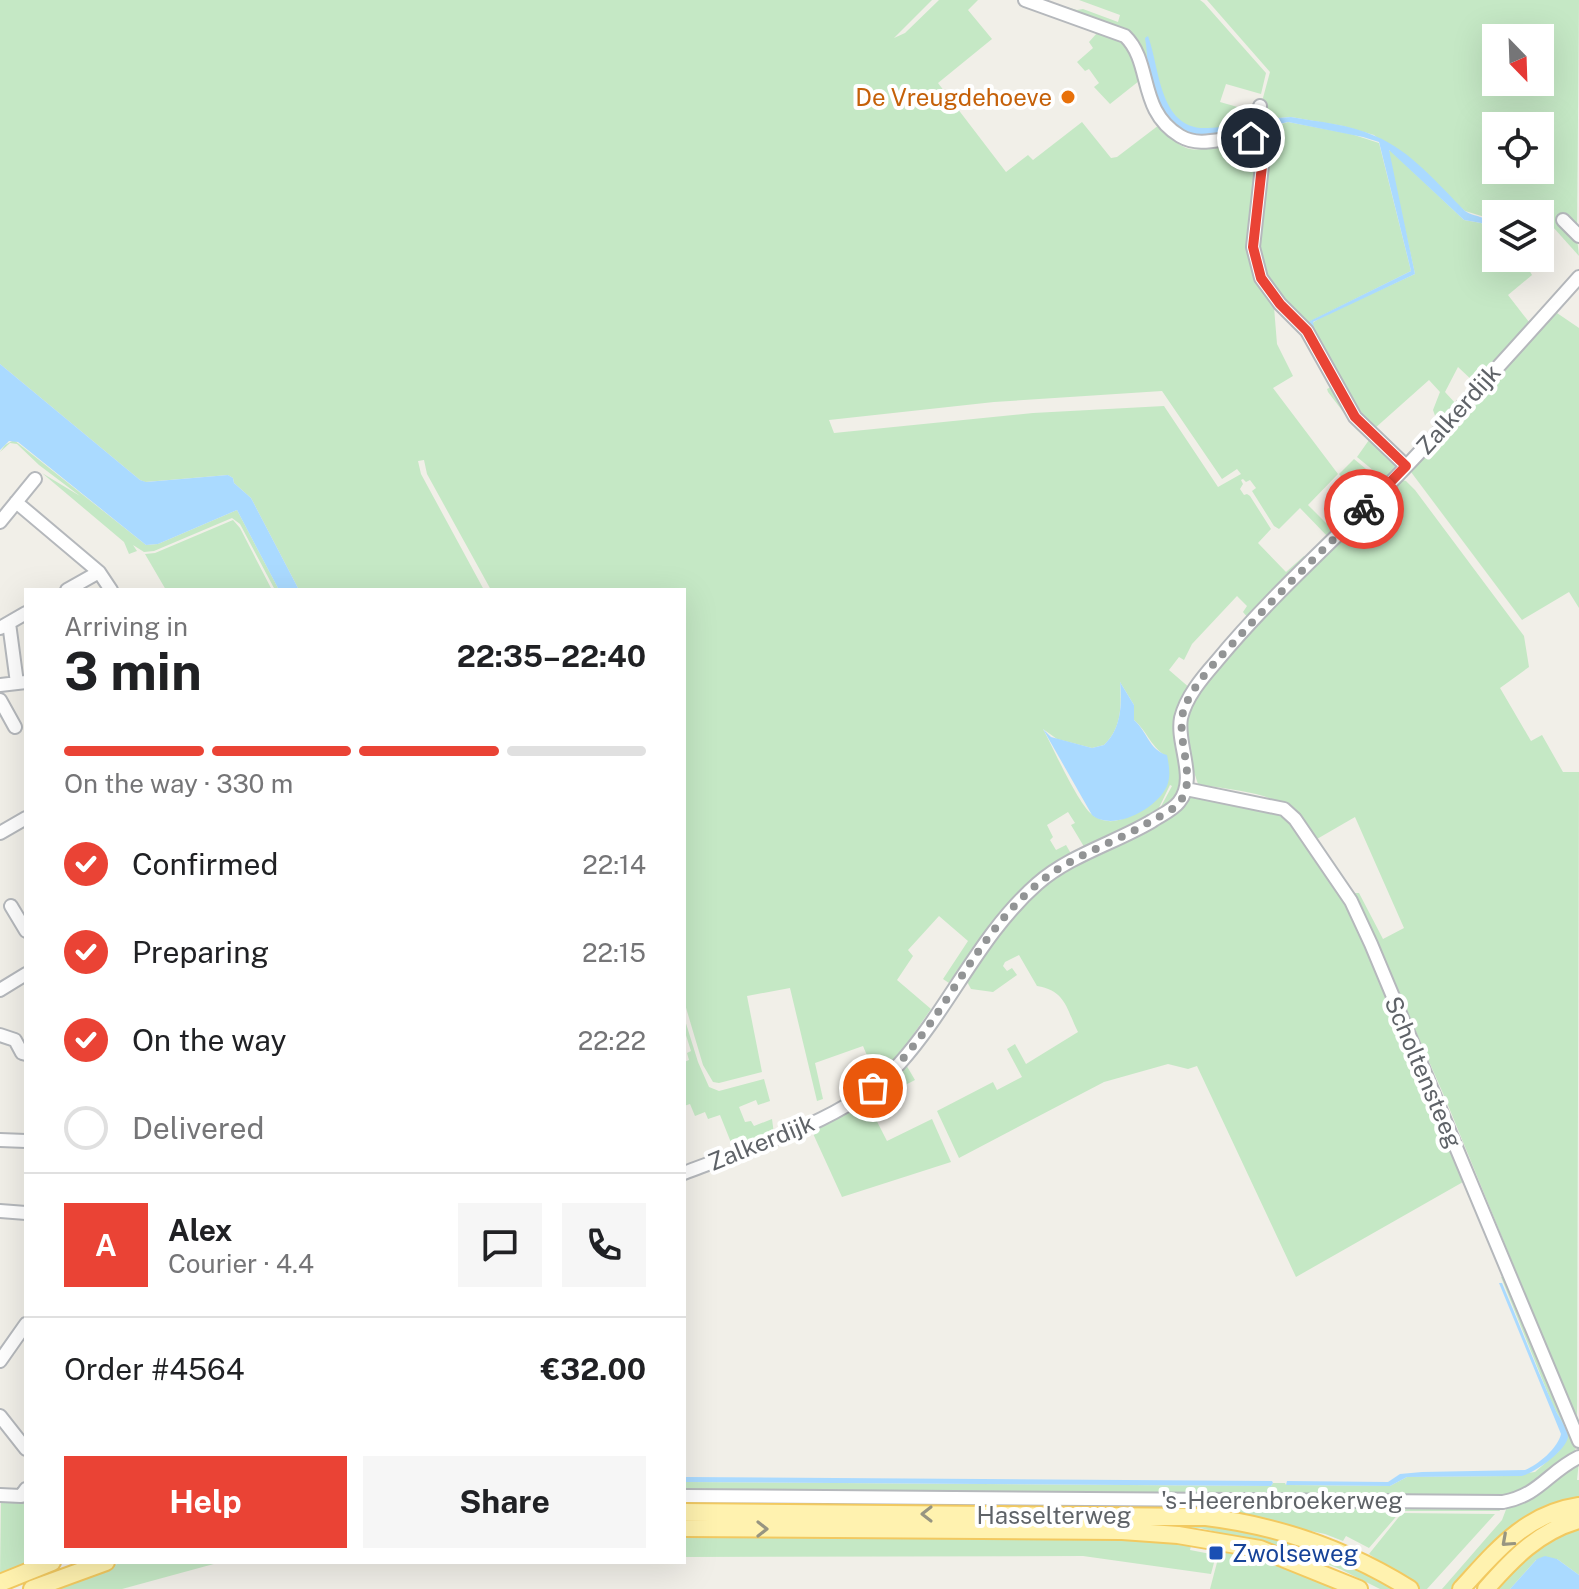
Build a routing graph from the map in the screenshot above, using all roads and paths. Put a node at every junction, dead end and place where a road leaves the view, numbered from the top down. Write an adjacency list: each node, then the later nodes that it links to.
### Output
1 (1025, 0): 3 (street)
2 (1260, 106): 3 (street)
3 (1251, 138): 7 (street)
4 (1563, 220): 5 (street)
5 (1579, 236)
6 (1579, 277): 7 (street, Zalkerdijk)
7 (1406, 466): 20 (street, Zalkerdijk)
8 (35, 479): 9 (street)
9 (16, 502): 10 (street); 11 (street)
10 (0, 522)
11 (99, 572): 12 (street); 13 (street)
12 (71, 588)
13 (110, 588)
14 (24, 614): 15 (street)
15 (5, 626): 16 (street)
16 (22, 682): 17 (street)
17 (0, 685)
18 (0, 700): 19 (street)
19 (15, 727)
20 (1186, 789): 31 (street, Zalkerdijk); 37 (street, Scholtensteeg)
21 (24, 819): 22 (street)
22 (0, 833)
23 (11, 906): 24 (street)
24 (24, 928)
25 (24, 975): 26 (street)
26 (0, 990)
27 (0, 1035): 28 (street)
28 (24, 1054)
29 (0, 1140): 30 (street)
30 (24, 1141)
31 (686, 1172)
32 (0, 1211): 33 (street)
33 (24, 1213)
34 (24, 1327): 35 (street)
35 (0, 1361)
36 (0, 1416): 38 (street)
37 (1579, 1441)
38 (24, 1446)
39 (1579, 1457): 42 (street, 's-Heerenbroekerweg)
40 (24, 1492): 41 (street)
41 (0, 1495)
42 (686, 1496)
43 (1579, 1506): 53 (main road, one-way to 53)
44 (686, 1512): 52 (main road, Hasselterweg, one-way to 44)
45 (1579, 1520): 54 (main road)
46 (686, 1528): 51 (main road, Hasselterweg, one-way to 51)
47 (47, 1564): 49 (main road)
48 (101, 1564): 50 (main road)
49 (0, 1583)
50 (32, 1589)
51 (1359, 1589)
52 (1410, 1589)
53 (1461, 1589)
54 (1486, 1589)

